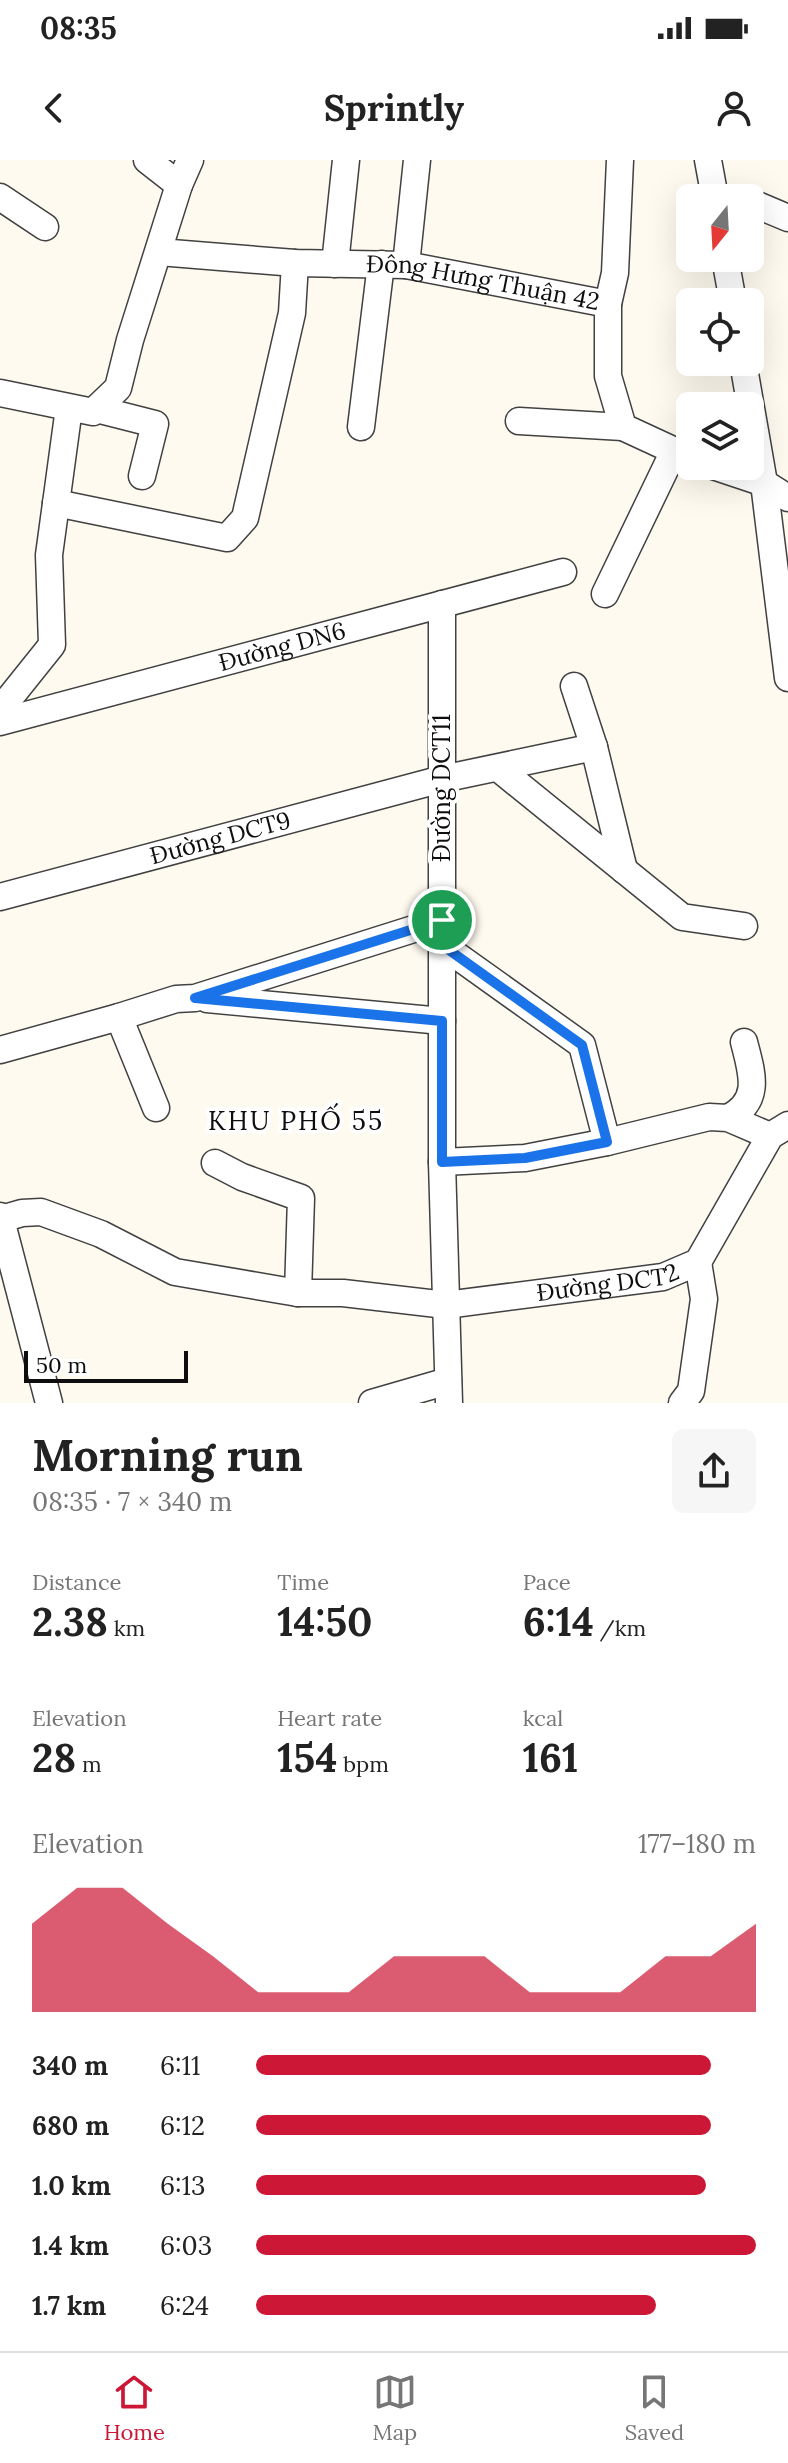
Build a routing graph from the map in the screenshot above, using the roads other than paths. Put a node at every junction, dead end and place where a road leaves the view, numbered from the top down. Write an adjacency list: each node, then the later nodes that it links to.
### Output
1 (147, 160): 8 (street)
2 (190, 160): 8 (street)
3 (346, 160): 15 (street)
4 (417, 160): 16 (street)
5 (620, 160): 17 (street)
6 (708, 160): 7 (street)
7 (712, 184)
8 (179, 185): 13 (street)
9 (0, 197): 12 (street)
10 (764, 208): 11 (street)
11 (788, 218)
12 (45, 227)
13 (159, 252): 14 (street, Đông Hưng Thuận 42); 21 (street)
14 (295, 263): 15 (street, Đông Hưng Thuận 42); 31 (street)
15 (335, 264): 16 (street, Đông Hưng Thuận 42)
16 (394, 265): 17 (street, Đông Hưng Thuận 42); 23 (street)
17 (608, 304): 24 (street, Đông Hưng Thuận 42)
18 (745, 376): 29 (street)
19 (0, 393): 20 (street)
20 (69, 408): 21 (street); 31 (street)
21 (96, 409): 27 (street)
22 (519, 421): 24 (street)
23 (361, 427)
24 (623, 427): 25 (street)
25 (676, 453)
26 (676, 467): 33 (street)
27 (142, 476)
28 (755, 480): 29 (street)
29 (764, 483): 30 (street); 35 (street)
30 (788, 498)
31 (56, 503): 37 (street)
32 (563, 572): 34 (street, Đường DN6)
33 (605, 594)
34 (442, 604): 38 (street, Đường DN6); 41 (street, Đường DCT11)
35 (788, 678)
36 (574, 686): 39 (street)
37 (0, 710)
38 (0, 722)
39 (594, 747): 40 (street, Đường DCT9); 42 (street)
40 (498, 768): 41 (street, Đường DCT9); 42 (street)
41 (442, 779): 43 (street, Đường DCT9); 45 (street, Đường DCT11)
42 (624, 870): 44 (street)
43 (0, 897)
44 (744, 926)
45 (442, 933): 46 (street); 48 (street, Đường DCT11); 54 (street)
46 (195, 998): 47 (street); 48 (street)
47 (119, 1017): 50 (street); 51 (street)
48 (442, 1021): 55 (street, Đường DCT11)
49 (744, 1042): 52 (street)
50 (0, 1050)
51 (156, 1108)
52 (728, 1118): 53 (street); 54 (street)
53 (779, 1130): 58 (street, Đường DCT2)
54 (607, 1142): 55 (street)
55 (442, 1162): 60 (street, Đường DCT11)
56 (215, 1163): 59 (street)
57 (0, 1218): 59 (street, Đường DCT2); 62 (street)
58 (698, 1262): 60 (street, Đường DCT2); 64 (street)
59 (298, 1293): 60 (street, Đường DCT2)
60 (446, 1305): 61 (street, Đường DCT11)
61 (448, 1392): 63 (street)
62 (49, 1403)
63 (372, 1403)
64 (682, 1403)

